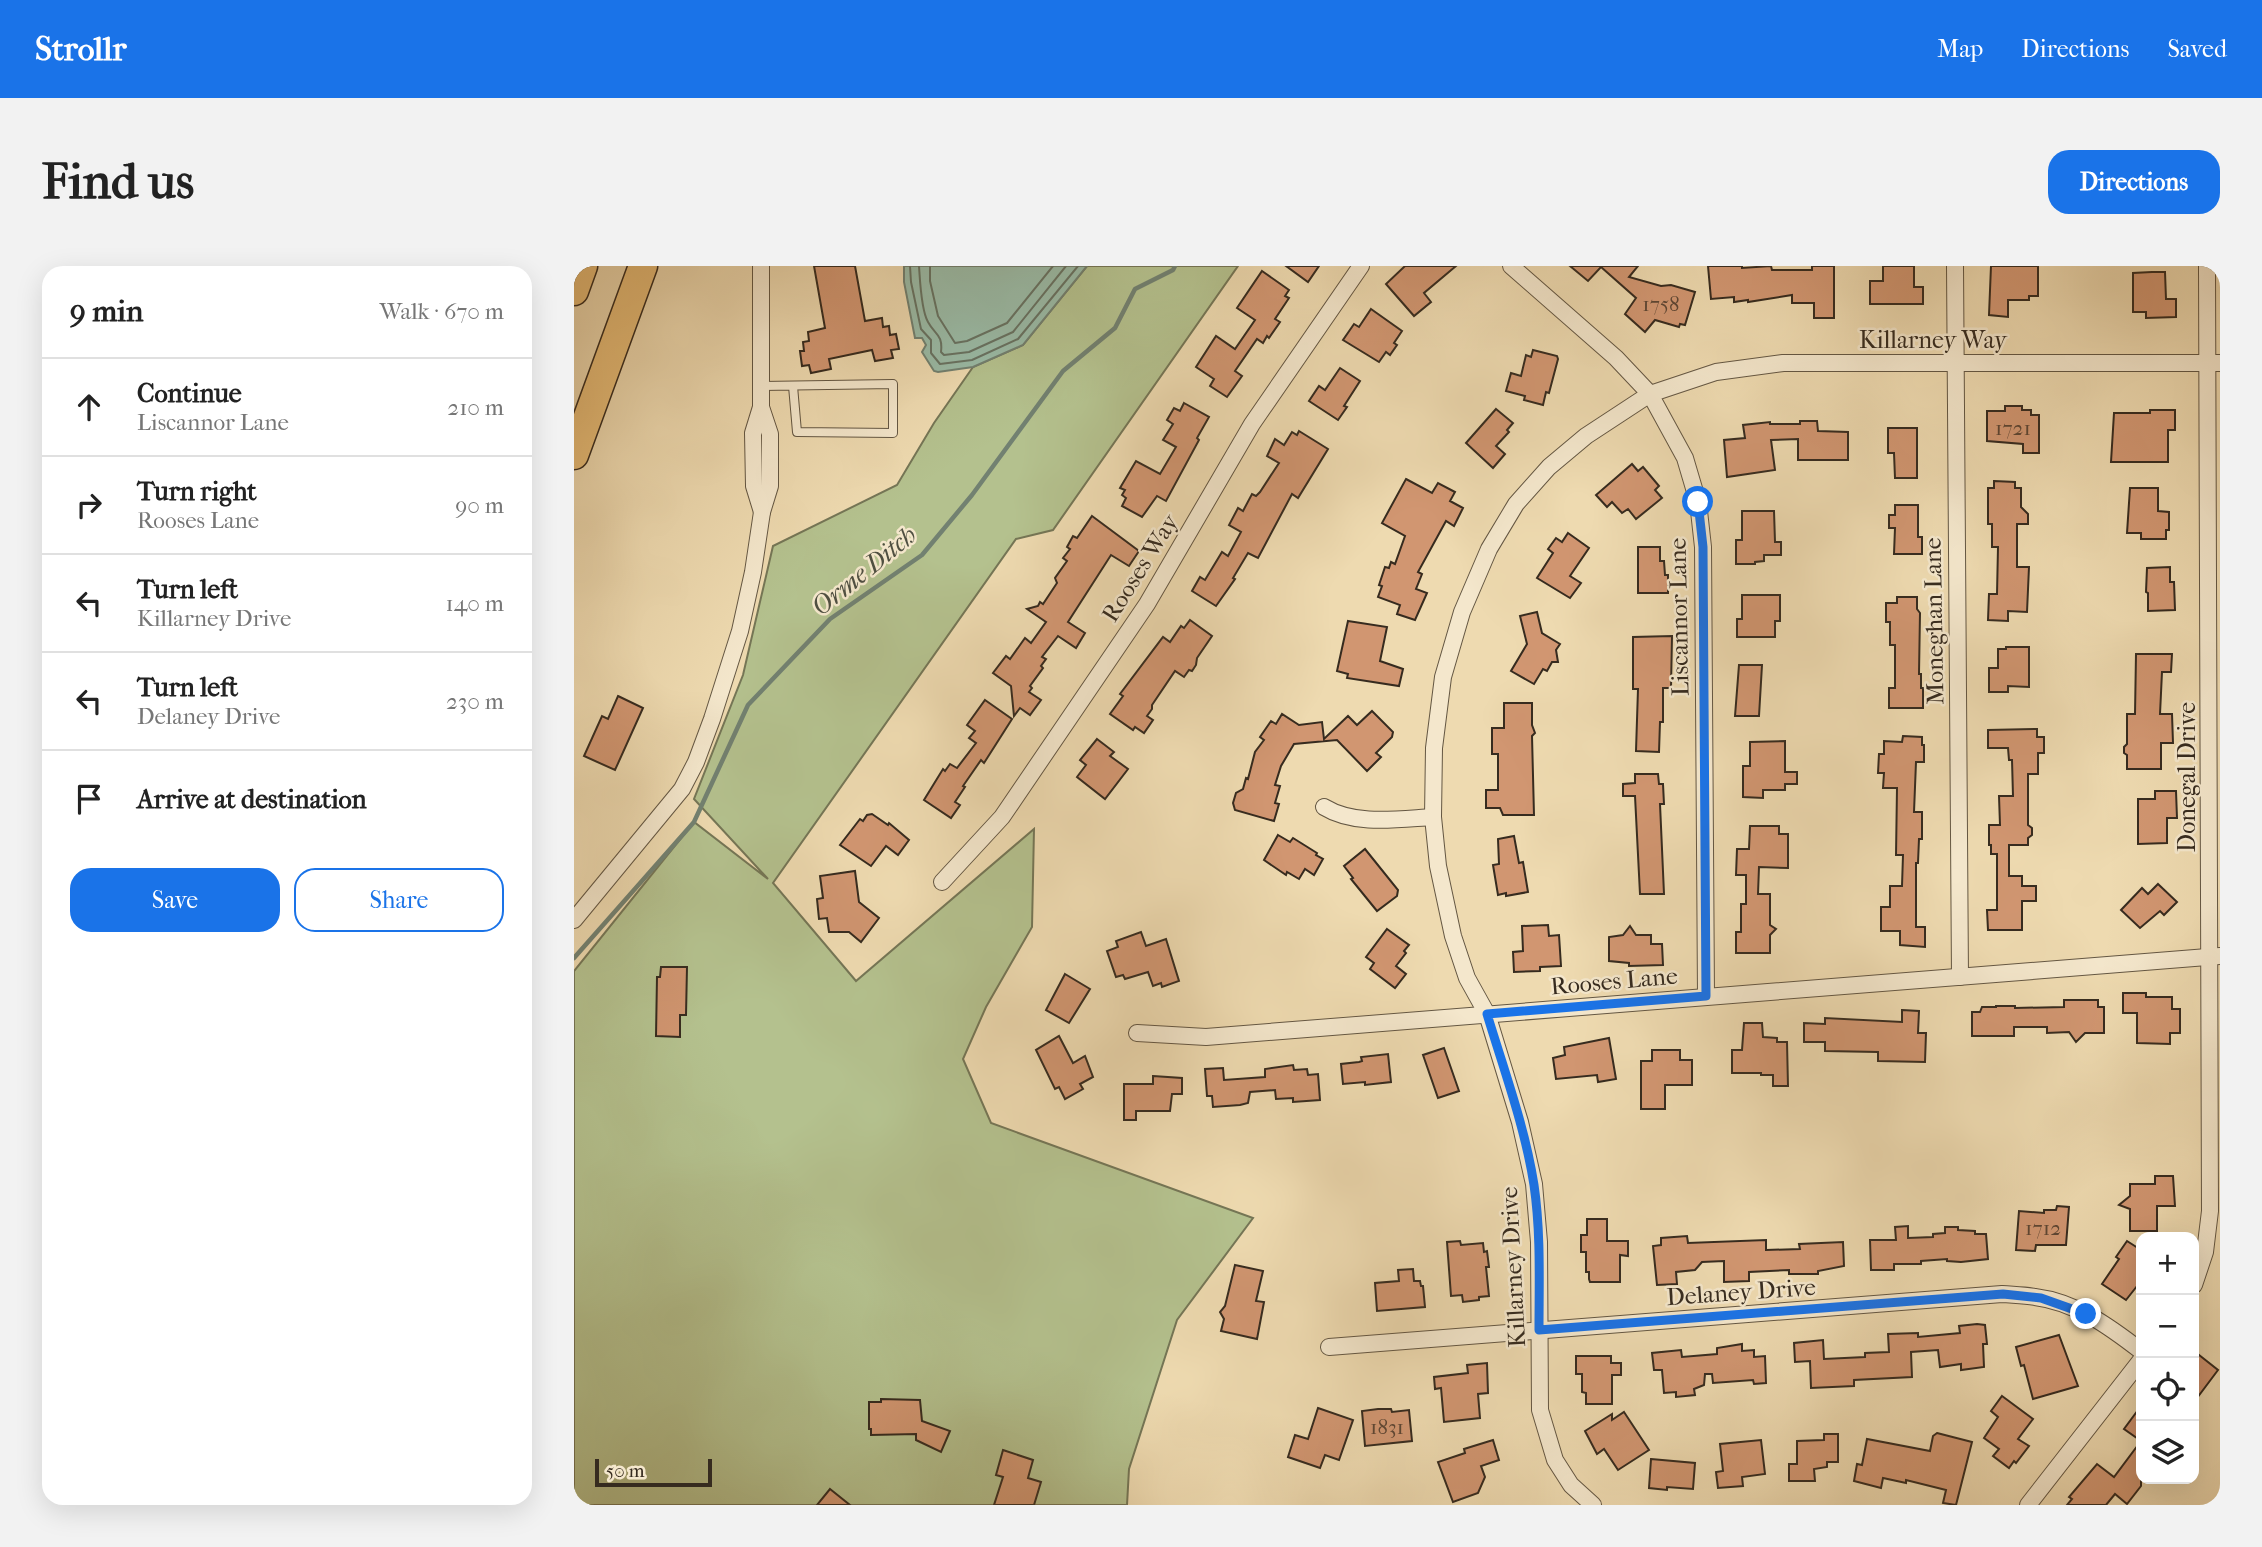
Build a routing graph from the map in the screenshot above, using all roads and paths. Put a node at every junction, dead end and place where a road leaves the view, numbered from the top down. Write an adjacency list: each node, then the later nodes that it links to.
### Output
1 (583, 266): 8 (highway)
2 (643, 266): 14 (highway)
3 (761, 266): 11 (street)
4 (1362, 266): 17 (street, Rooses Way)
5 (1511, 266): 13 (street, Liscannor Lane)
6 (1955, 266): 10 (street, Moneghan Lane)
7 (2207, 266): 9 (street, Donegal Drive)
8 (574, 292)
9 (2213, 362): 10 (street, Killarney Way); 19 (street, Donegal Drive)
10 (1954, 363): 13 (street, Killarney Way); 20 (street, Moneghan Lane)
11 (761, 386): 12 (lane); 18 (street)
12 (793, 386): 12 (lane)
13 (1650, 394): 16 (street, Killarney Drive); 21 (street, Liscannor Lane)
14 (574, 455)
15 (1324, 807): 16 (street)
16 (1433, 817): 22 (street, Killarney Drive)
17 (942, 882)
18 (574, 920)
19 (2215, 957): 20 (street, Rooses Lane); 24 (street, Donegal Drive)
20 (1960, 976): 21 (street, Rooses Lane)
21 (1706, 996): 22 (street, Rooses Lane)
22 (1487, 1014): 23 (street, Rooses Lane); 25 (street, Killarney Drive)
23 (1137, 1033)
24 (2199, 1270)
25 (1539, 1330): 26 (street, Delaney Drive); 27 (street, Delaney Drive); 29 (street, Killarney Drive)
26 (1329, 1347)
27 (2136, 1347)
28 (2136, 1366): 30 (street)
29 (1592, 1505)
30 (2028, 1505)

